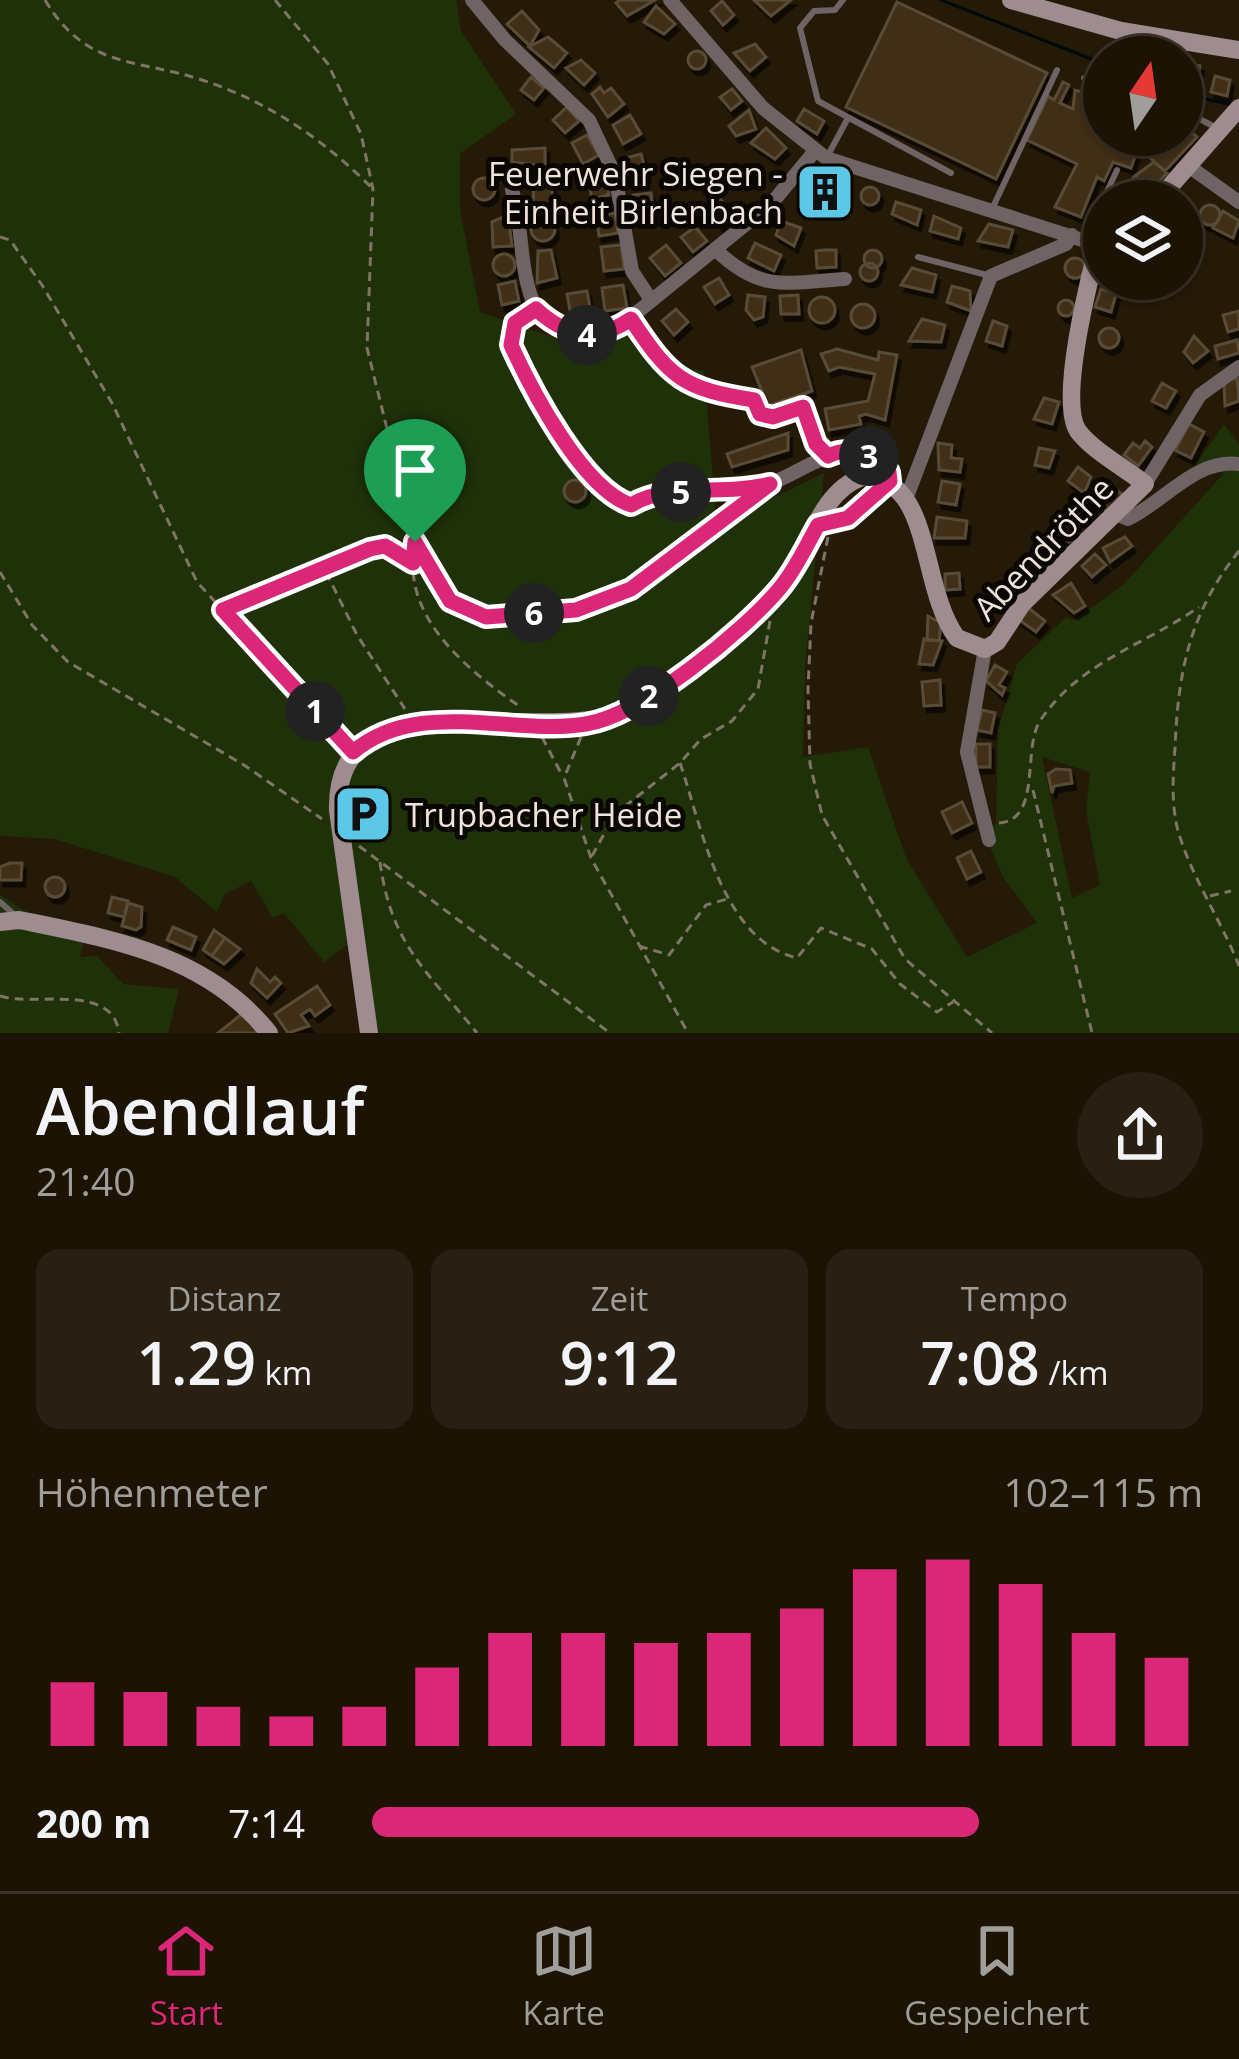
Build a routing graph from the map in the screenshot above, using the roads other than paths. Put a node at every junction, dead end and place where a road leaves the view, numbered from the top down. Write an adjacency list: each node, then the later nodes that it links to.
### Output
1 (472, 0): 25 (street)
2 (670, 0): 9 (street)
3 (843, 0): 7 (lane)
4 (1011, 0): 5 (street)
5 (1239, 50)
6 (1057, 70): 17 (lane)
7 (848, 118): 9 (lane); 12 (lane)
8 (1231, 118): 10 (street)
9 (820, 155): 17 (street); 20 (street)
10 (1190, 167): 14 (street); 16 (street)
11 (1117, 170): 13 (lane)
12 (951, 173)
13 (1113, 180)
14 (1177, 180)
15 (512, 190): 26 (street)
16 (1239, 202)
17 (993, 207): 18 (street)
18 (1083, 238)
19 (1083, 241): 22 (street)
20 (715, 249): 23 (street); 25 (street)
21 (918, 257): 22 (lane)
22 (991, 276): 31 (street)
23 (845, 278)
24 (1083, 295): 30 (street, Abendröthe)
25 (651, 300): 26 (street)
26 (536, 309): 29 (street)
27 (1239, 367): 30 (street)
28 (1239, 464): 32 (street)
29 (890, 481): 31 (street); 38 (street)
30 (1145, 484): 32 (street, Abendröthe)
31 (908, 494): 33 (street, Abendröthe)
32 (1119, 515): 33 (street, Abendröthe)
33 (986, 649): 34 (street)
34 (989, 840)
35 (0, 902): 36 (lane)
36 (10, 921): 37 (street)
37 (269, 1033)
38 (369, 1033)

